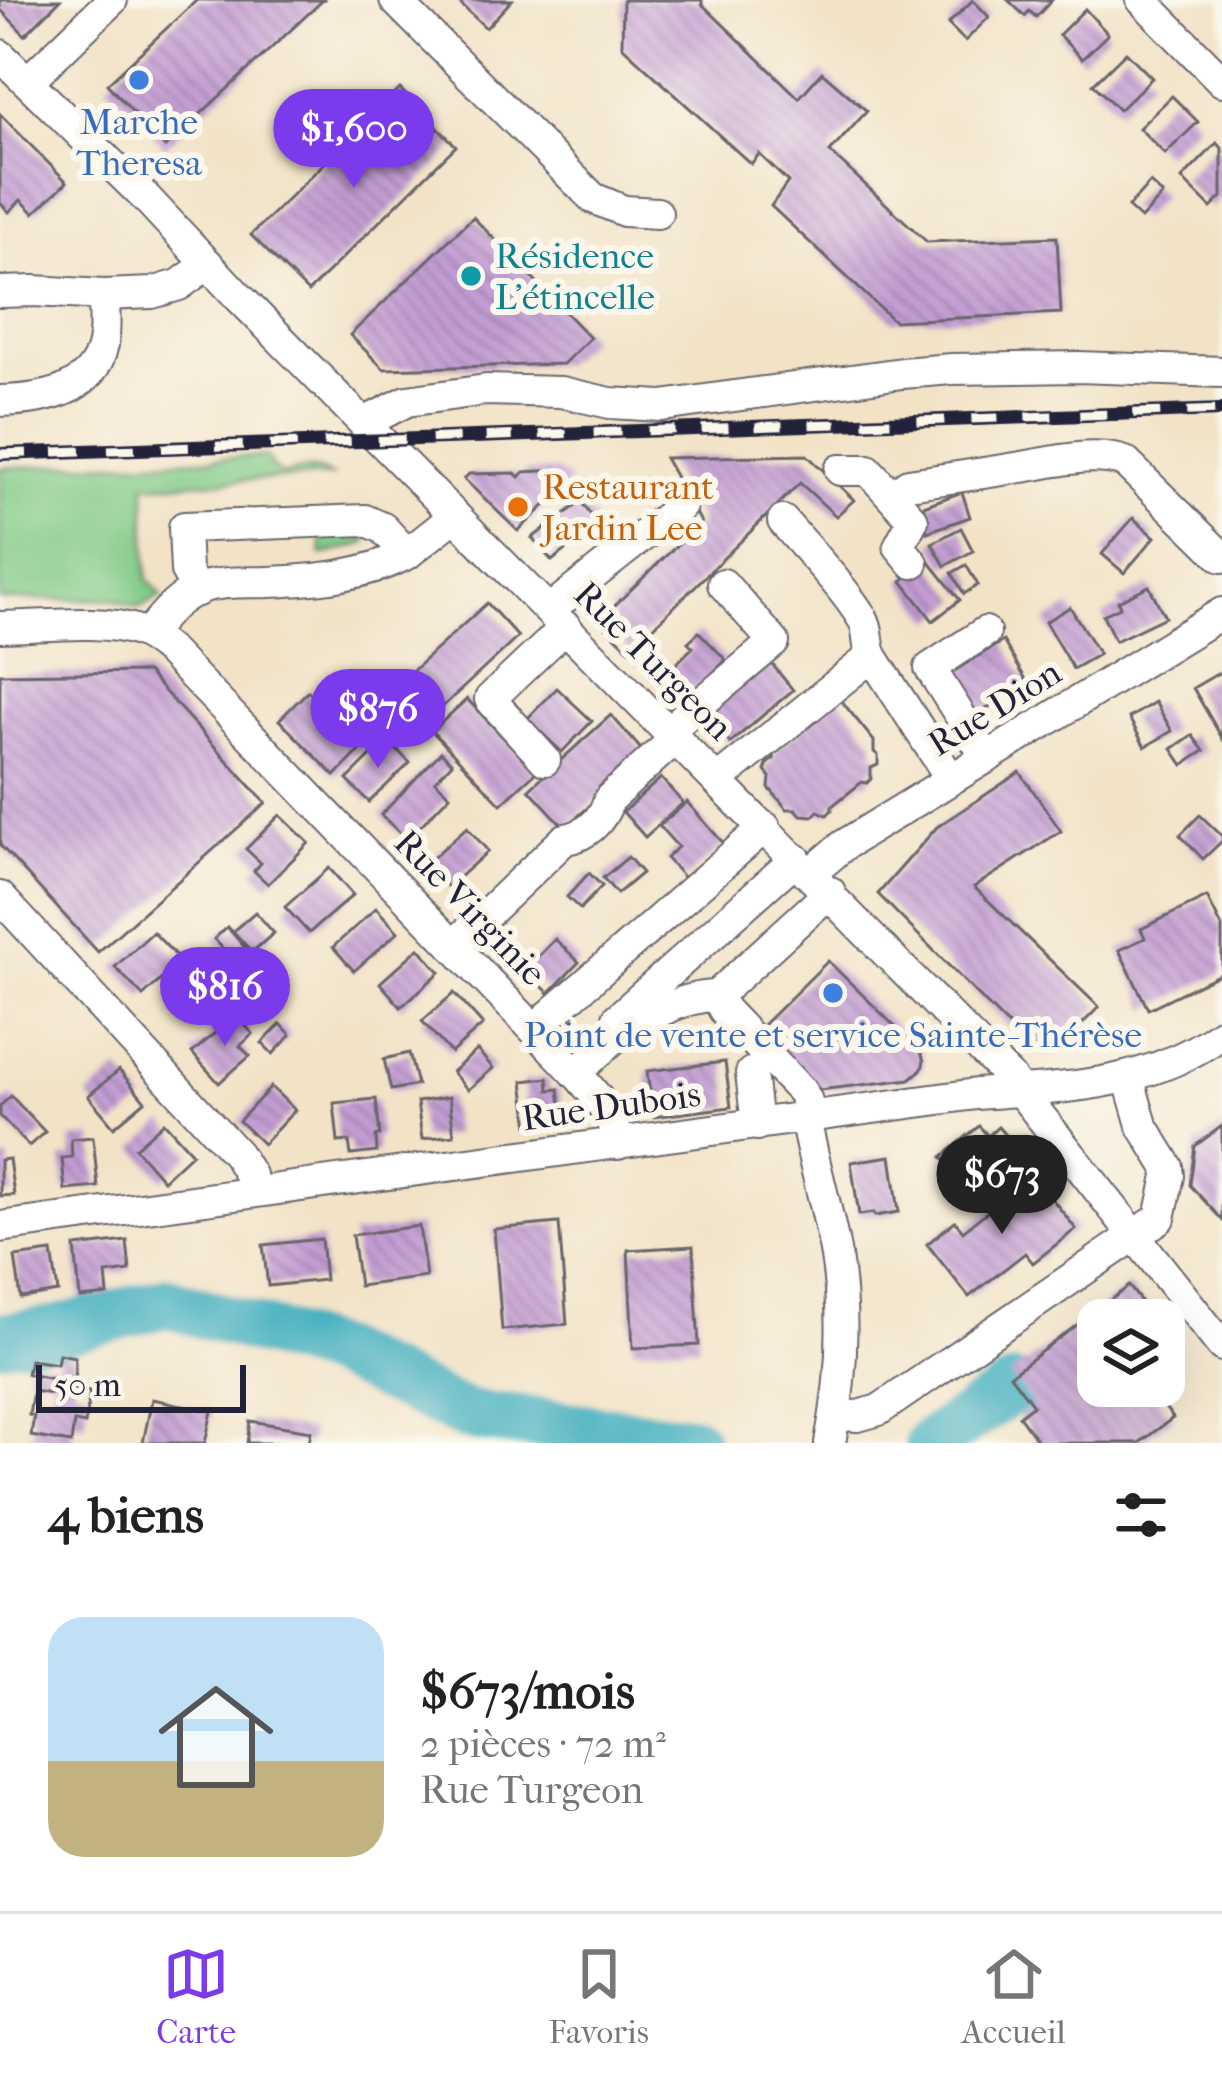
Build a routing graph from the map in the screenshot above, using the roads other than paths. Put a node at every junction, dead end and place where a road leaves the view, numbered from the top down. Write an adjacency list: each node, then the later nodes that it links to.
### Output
1 (112, 0): 5 (street)
2 (395, 0): 7 (street)
3 (1142, 0): 6 (street)
4 (0, 55): 5 (street, Rue Turgeon)
5 (28, 81): 8 (street, Rue Turgeon)
6 (1222, 81)
7 (657, 213)
8 (208, 264): 10 (street); 13 (street, Rue Turgeon)
9 (0, 292): 10 (street)
10 (104, 295): 12 (street)
11 (1222, 371): 13 (street)
12 (0, 401)
13 (364, 423): 17 (street, Rue Turgeon)
14 (840, 470): 15 (street)
15 (892, 496): 20 (street); 21 (street)
16 (681, 506): 25 (street)
17 (454, 515): 19 (street); 25 (street, Rue Turgeon)
18 (783, 521): 29 (street)
19 (406, 554): 23 (street); 23 (street)
20 (1222, 557)
21 (913, 563)
22 (723, 584): 30 (street)
23 (196, 591): 28 (street)
24 (1222, 613): 31 (street, Rue Dion)
25 (558, 618): 30 (street, Rue Turgeon); 32 (street)
26 (0, 627): 28 (street)
27 (985, 632): 31 (street)
28 (147, 635): 38 (street, Rue Virginie)
29 (872, 656): 33 (street); 34 (street)
30 (672, 734): 34 (street, Rue Turgeon); 38 (street)
31 (986, 758): 33 (street, Rue Dion)
32 (545, 760)
33 (951, 779): 36 (street, Rue Dion)
34 (718, 781): 35 (street, Rue Turgeon)
35 (765, 827): 36 (street, Rue Turgeon); 41 (street)
36 (812, 875): 39 (street); 40 (street); 47 (street, Rue Turgeon)
37 (0, 897): 51 (street)
38 (454, 945): 41 (street, Rue Virginie)
39 (670, 972): 40 (street); 43 (street)
40 (705, 998): 43 (street); 48 (street)
41 (534, 1029): 44 (street, Rue Virginie)
42 (1222, 1033): 46 (street, Rue Dubois)
43 (615, 1037): 44 (street)
44 (576, 1073): 50 (street, Rue Virginie)
45 (751, 1073): 49 (street)
46 (1128, 1077): 47 (street, Rue Dubois); 53 (street)
47 (1021, 1090): 48 (street, Rue Dubois); 53 (street, Rue Turgeon)
48 (805, 1118): 49 (street, Rue Dubois); 55 (street)
49 (757, 1125): 50 (street, Rue Dubois)
50 (618, 1144): 51 (street, Rue Dubois)
51 (253, 1192): 52 (street, Rue Dubois)
52 (0, 1227)
53 (1133, 1236): 54 (street, Rue Turgeon); 55 (street)
54 (1222, 1346)
55 (832, 1429)

